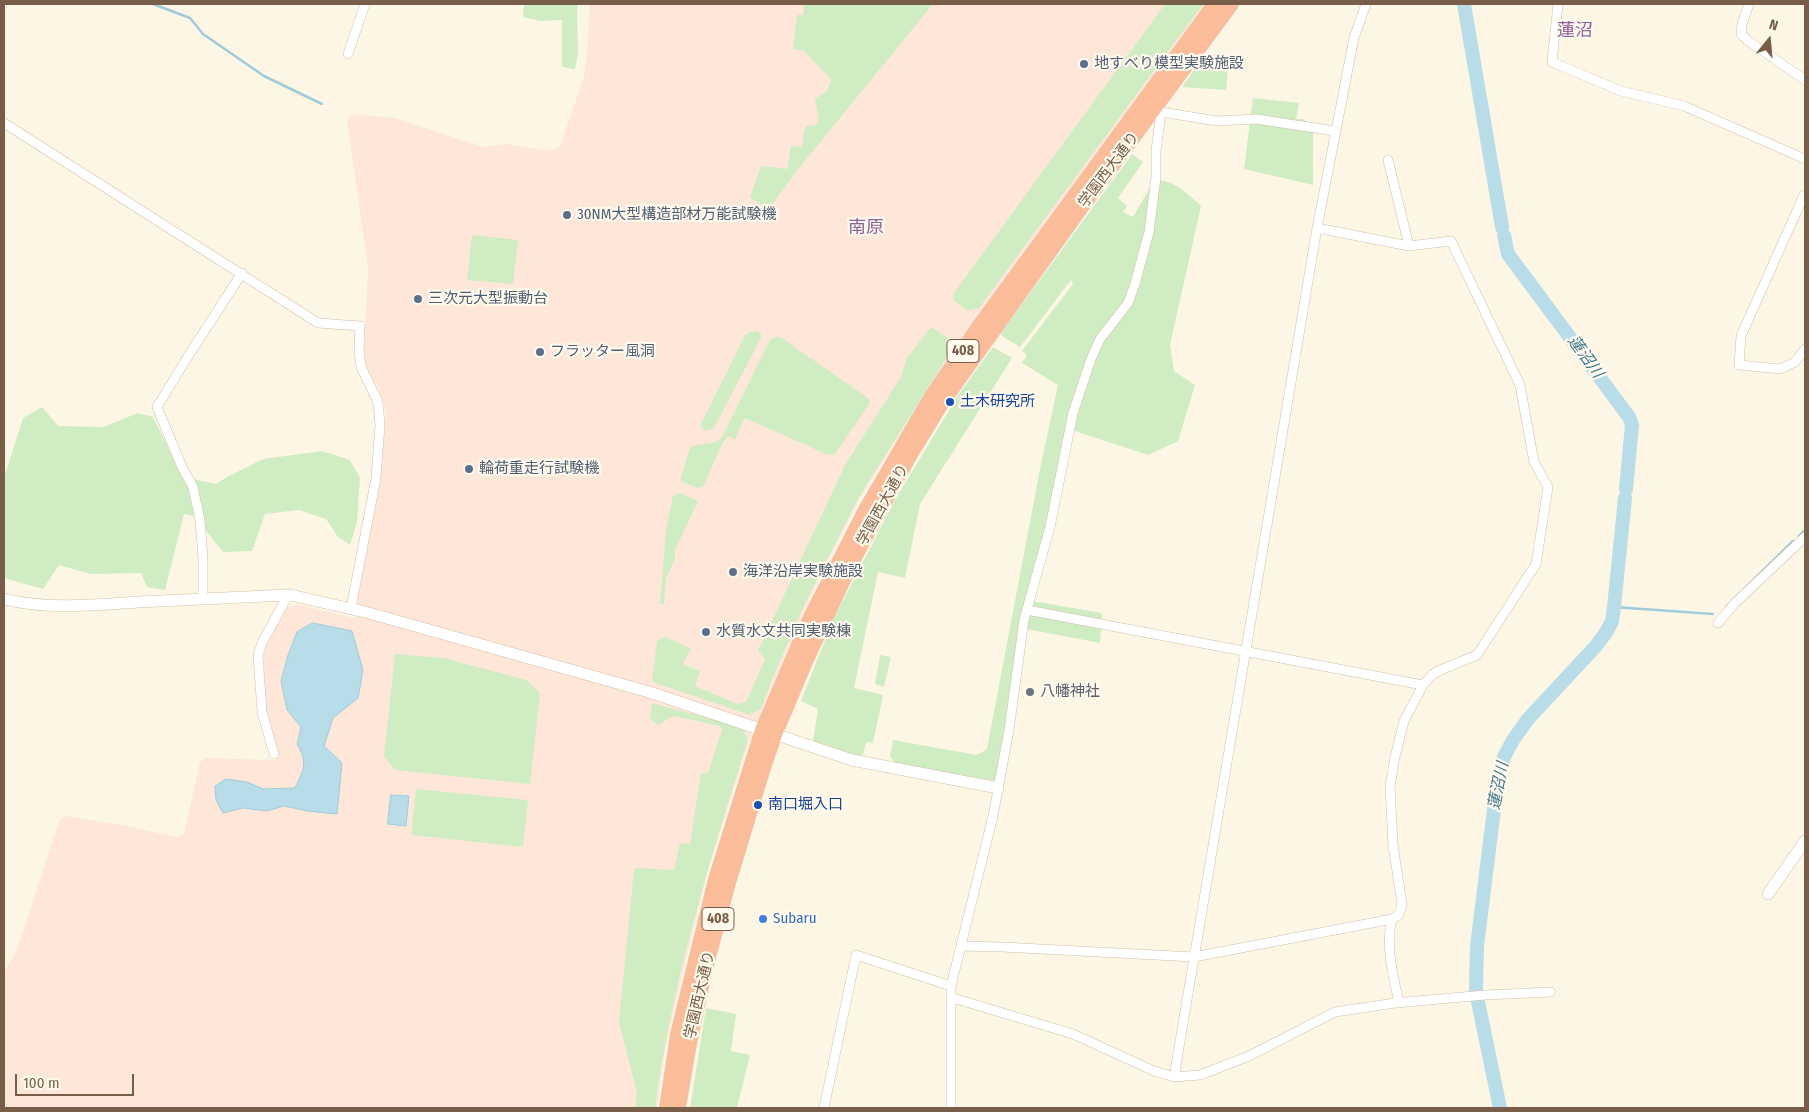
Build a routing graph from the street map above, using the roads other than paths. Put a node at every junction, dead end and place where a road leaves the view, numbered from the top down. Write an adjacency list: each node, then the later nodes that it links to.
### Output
1 (365, 4): 7 (street)
2 (1216, 4): 28 (highway, 学園西大通り / 408)
3 (1231, 4): 9 (highway, 学園西大通り / 408)
4 (1366, 4): 11 (street)
5 (1558, 4): 12 (street)
6 (1749, 4): 8 (street)
7 (348, 54)
8 (1805, 80)
9 (1158, 110): 11 (street); 24 (street); 28 (highway, 学園西大通り / 408)
10 (4, 123): 17 (street)
11 (1336, 131): 15 (street)
12 (1805, 159)
13 (1388, 160): 16 (street)
14 (1805, 195): 18 (street)
15 (1317, 228): 16 (street); 26 (street)
16 (1409, 246): 27 (street)
17 (242, 273): 21 (street); 23 (street)
18 (1805, 349)
19 (1805, 537): 25 (street)
20 (288, 595): 21 (street); 23 (street); 29 (street)
21 (203, 598): 22 (street)
22 (4, 600)
23 (351, 608): 28 (street)
24 (1027, 610): 26 (street); 30 (street)
25 (1718, 623)
26 (1247, 653): 27 (street); 35 (street)
27 (1423, 685): 33 (street)
28 (769, 731): 30 (street); 36 (highway, 学園西大通り / 408)
29 (274, 754)
30 (998, 788): 34 (street)
31 (1805, 841): 32 (street)
32 (1768, 894)
33 (1392, 919): 35 (street); 40 (street)
34 (962, 946): 35 (street); 37 (street)
35 (1194, 958): 41 (street)
36 (700, 963): 42 (highway, 学園西大通り / 408); 43 (highway, 学園西大通り / 408)
37 (951, 986): 39 (street); 44 (street)
38 (1552, 992): 40 (street)
39 (952, 998): 41 (street); 45 (street)
40 (1399, 1003): 41 (street)
41 (1174, 1076)
42 (667, 1108)
43 (678, 1108)
44 (824, 1108)
45 (950, 1108)

